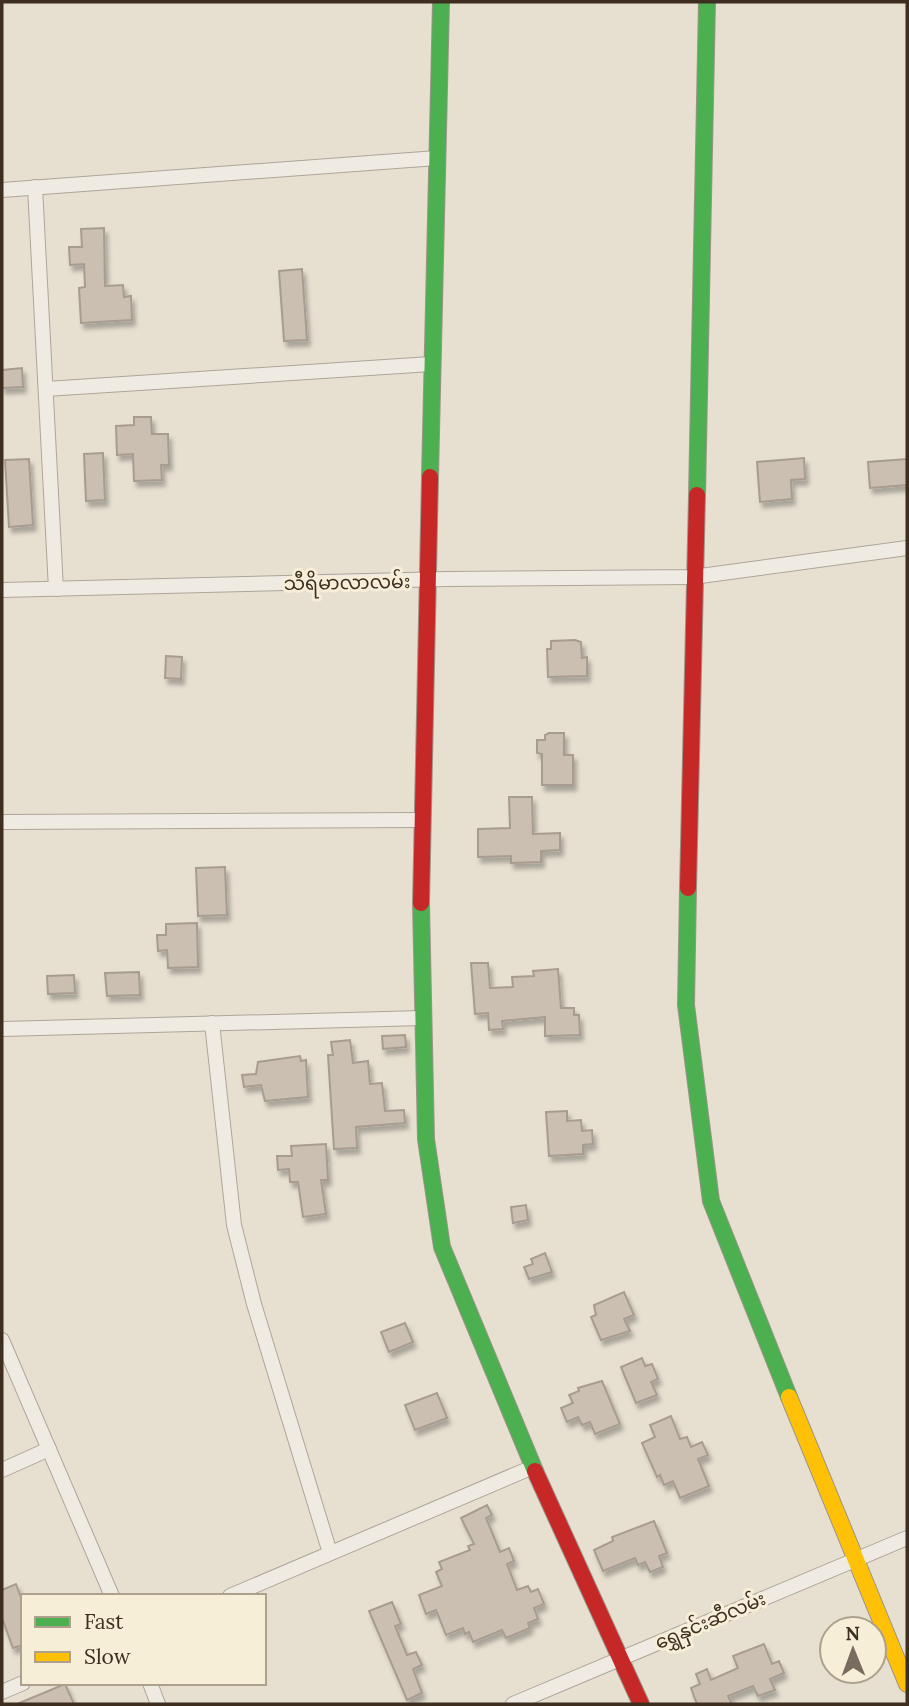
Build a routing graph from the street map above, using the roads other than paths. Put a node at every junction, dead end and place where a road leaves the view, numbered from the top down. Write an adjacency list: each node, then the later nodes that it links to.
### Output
1 (441, 2): 3 (street)
2 (707, 2): 9 (street)
3 (437, 158): 4 (street); 6 (street)
4 (35, 187): 5 (street); 7 (street)
5 (2, 190)
6 (431, 364): 7 (street); 10 (street)
7 (46, 389): 11 (street)
8 (907, 548): 9 (street, သီရိမာလာလမ်း)
9 (693, 577): 10 (street, သီရိမာလာလမ်း); 24 (street)
10 (430, 580): 11 (street, သီရိမာလာလမ်း); 13 (street)
11 (56, 589): 12 (street, သီရိမာလာလမ်း)
12 (2, 590)
13 (422, 820): 14 (street); 15 (street)
14 (2, 822)
15 (423, 1018): 16 (street); 20 (street)
16 (212, 1023): 17 (street); 23 (street)
17 (2, 1029)
18 (2, 1340): 19 (street)
19 (49, 1449): 21 (street); 25 (street)
20 (534, 1467): 23 (street); 27 (street)
21 (2, 1470)
22 (907, 1538): 24 (street, ရွှေနှင်းဆီလမ်း)
23 (330, 1553): 26 (street)
24 (854, 1560): 27 (street, ရွှေနှင်းဆီလမ်း); 29 (street)
25 (112, 1594)
26 (235, 1594)
27 (621, 1657): 33 (street, ရွှေနှင်းဆီလမ်း); 34 (street)
28 (21, 1684): 31 (street)
29 (907, 1684)
30 (150, 1685): 32 (street)
31 (2, 1692)
32 (158, 1704)
33 (513, 1704)
34 (640, 1704)

